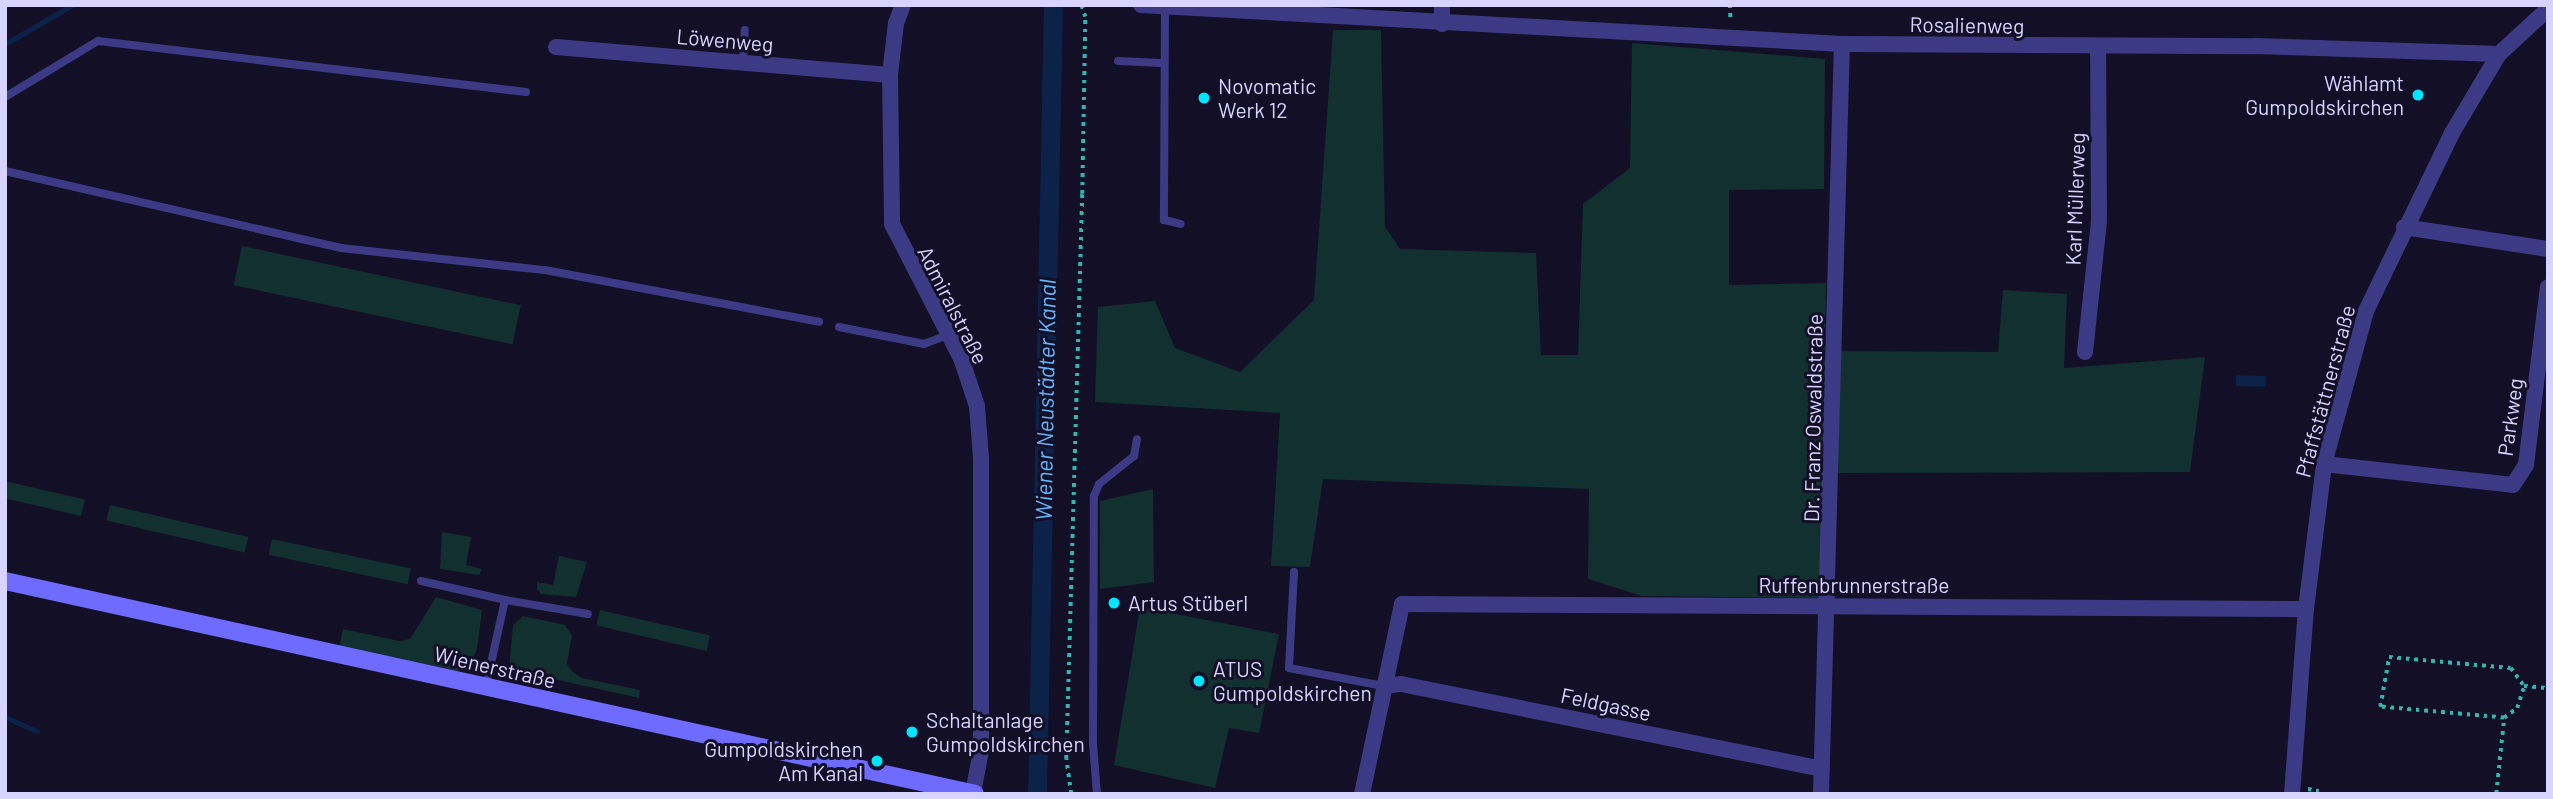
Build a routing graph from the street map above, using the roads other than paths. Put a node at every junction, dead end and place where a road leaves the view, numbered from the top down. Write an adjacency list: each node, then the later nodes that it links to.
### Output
1 (903, 5): 16 (street, Admiralstraße)
2 (1141, 5): 6 (street, Rosalienweg)
3 (1442, 5): 7 (street)
4 (1210, 9): 6 (street, Rosalienweg); 7 (street, Rosalienweg)
5 (2548, 9): 12 (street, Pfaffstättnerstraße)
6 (1165, 10): 15 (lane)
7 (1442, 24): 9 (street, Rosalienweg)
8 (746, 30): 14 (lane)
9 (1842, 44): 11 (street, Rosalienweg); 34 (street, Dr. Franz Oswaldstraße)
10 (556, 47): 14 (street, Löwenweg)
11 (2098, 48): 12 (street, Rosalienweg); 27 (street, Karl Müllerweg)
12 (2499, 54): 21 (street, Pfaffstättnerstraße)
13 (1118, 61): 15 (lane)
14 (743, 63): 16 (street, Löwenweg)
15 (1162, 63): 20 (lane)
16 (890, 75): 26 (street, Admiralstraße)
17 (526, 92): 18 (lane)
18 (5, 97)
19 (5, 171): 24 (lane)
20 (1181, 223)
21 (2404, 227): 22 (street); 29 (street, Pfaffstättnerstraße)
22 (2548, 250)
23 (2548, 287): 29 (street, Parkweg)
24 (819, 322)
25 (839, 327): 26 (lane)
26 (948, 335): 40 (street, Admiralstraße)
27 (2085, 352)
28 (1137, 439): 41 (lane)
29 (2324, 464): 35 (street, Pfaffstättnerstraße)
30 (1294, 572): 37 (lane)
31 (5, 581): 38 (street, Wienerstraße)
32 (421, 581): 33 (lane)
33 (505, 600): 36 (lane); 38 (lane)
34 (1830, 606): 35 (street, Ruffenbrunnerstraße); 37 (street, Ruffenbrunnerstraße); 39 (street, Dr. Franz Oswaldstraße)
35 (2306, 609): 44 (street, Pfaffstättnerstraße)
36 (588, 614)
37 (1383, 686): 39 (street, Feldgasse); 42 (street)
38 (485, 689): 40 (street, Wienerstraße)
39 (1821, 769): 43 (street, Dr. Franz Oswaldstraße)
40 (974, 794)
41 (1097, 794)
42 (1362, 794)
43 (1821, 794)
44 (2292, 794)

